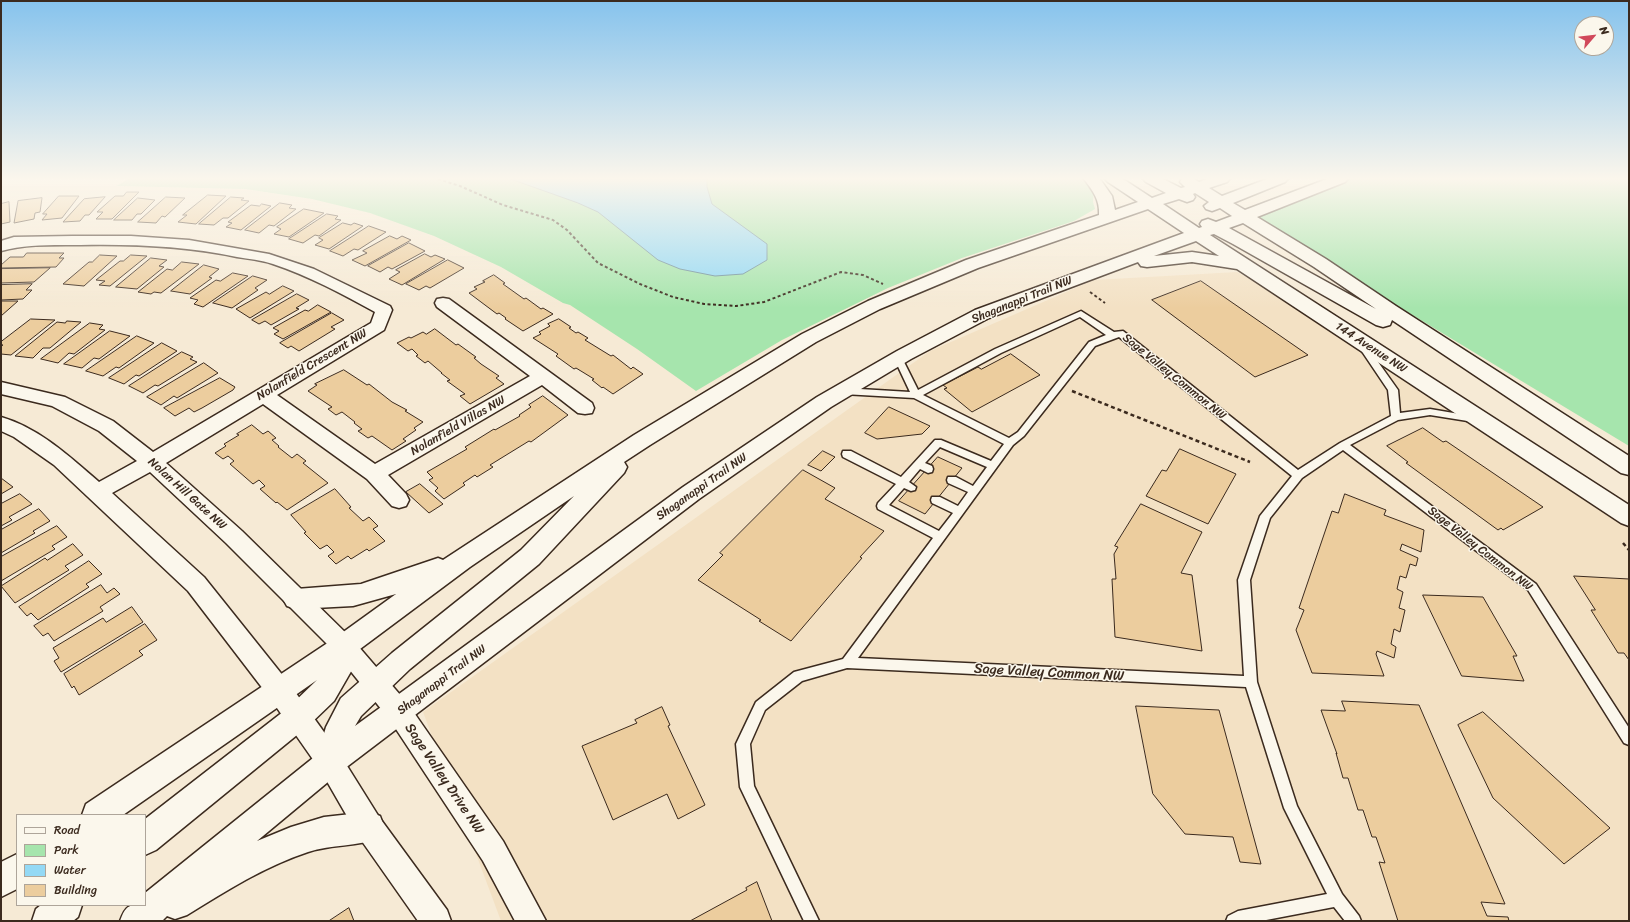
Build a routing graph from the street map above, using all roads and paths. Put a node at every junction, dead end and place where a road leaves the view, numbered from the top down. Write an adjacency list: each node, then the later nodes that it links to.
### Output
1 (556, 222): 14 (path)
2 (1093, 222): 14 (main road)
3 (1188, 222): 8 (main road, 144 Avenue NW)
4 (1200, 222): 8 (main road)
5 (1229, 222): 9 (main road, Shaganappi Trail NW)
6 (1254, 222): 11 (main road)
7 (1282, 222): 11 (main road)
8 (1198, 227): 9 (main road, Shaganappi Trail NW); 12 (main road, 144 Avenue NW); 13 (main road, Shaganappi Trail NW)
9 (1216, 227): 27 (main road)
10 (1, 246): 24 (street, Nolanfield Crescent NW)
11 (1320, 264): 27 (main road)
12 (1251, 270): 13 (main road); 18 (main road, 144 Avenue NW)
13 (1086, 283): 16 (path); 19 (main road, Shaganappi Trail NW)
14 (899, 295): 31 (main road)
15 (443, 303): 20 (street)
16 (1105, 303)
17 (1113, 336): 21 (lane, Sage Valley Common NW); 25 (lane); 40 (lane, Sage Valley Common NW)
18 (1357, 339): 28 (lane); 29 (main road, 144 Avenue NW)
19 (898, 358): 23 (main road, Shaganappi Trail NW); 25 (lane)
20 (542, 377): 26 (street); 39 (street, Nolanfield Villas NW)
21 (1059, 386): 32 (lane, Sage Valley Common NW); 36 (path)
22 (1, 388): 35 (street, Nolan Hill Gate NW)
23 (843, 390): 25 (lane); 59 (main road, Shaganappi Trail NW)
24 (264, 395): 35 (street, Nolanfield Crescent NW); 39 (street)
25 (916, 395): 32 (lane)
26 (585, 408)
27 (1547, 414): 38 (main road)
28 (1396, 417): 29 (lane); 33 (lane)
29 (1480, 420): 48 (main road, 144 Avenue NW)
30 (1, 424): 44 (street)
31 (642, 440): 52 (main road); 57 (main road)
32 (1010, 444): 37 (lane, Sage Valley Common NW)
33 (1342, 445): 40 (lane); 61 (lane, Sage Valley Common NW)
34 (847, 454): 42 (lane)
35 (152, 462): 44 (street, Nolanfield Crescent NW); 53 (street, Nolan Hill Gate NW)
36 (1250, 462)
37 (993, 466): 42 (lane); 43 (lane, Sage Valley Common NW)
38 (1629, 467)
39 (374, 474): 45 (street)
40 (1298, 475): 56 (lane)
41 (952, 480): 43 (lane)
42 (907, 484): 49 (lane)
43 (975, 491): 47 (lane, Sage Valley Common NW)
44 (98, 492): 58 (street)
45 (399, 500)
46 (936, 500): 47 (lane)
47 (959, 511): 49 (lane, Sage Valley Common NW)
48 (1629, 518)
49 (940, 537): 55 (lane, Sage Valley Common NW)
50 (1623, 543): 51 (path)
51 (1629, 550)
52 (462, 560): 53 (main road); 54 (main road)
53 (296, 599): 54 (street, Nolan Hill Gate NW)
54 (344, 646): 57 (street, Sage Valley Drive NW); 58 (main road); 60 (main road)
55 (847, 663): 56 (lane, Sage Valley Common NW); 75 (lane, Sage Valley Common NW)
56 (1251, 682): 68 (lane)
57 (376, 683): 59 (street, Sage Valley Drive NW); 62 (main road)
58 (279, 690): 60 (street); 63 (main road)
59 (399, 712): 62 (main road, Shaganappi Trail NW); 74 (street, Sage Valley Drive NW)
60 (298, 717): 62 (street); 65 (main road)
61 (1629, 739)
62 (330, 762): 64 (street); 71 (main road, Shaganappi Trail NW)
63 (98, 814)
64 (369, 827): 72 (main road); 73 (street)
65 (146, 838)
66 (16, 871): 67 (main road)
67 (1, 880)
68 (1337, 899): 76 (lane); 77 (lane)
69 (65, 906): 70 (main road)
70 (48, 921)
71 (136, 921)
72 (142, 921)
73 (436, 921)
74 (531, 921)
75 (812, 921)
76 (1234, 921)
77 (1354, 921)

